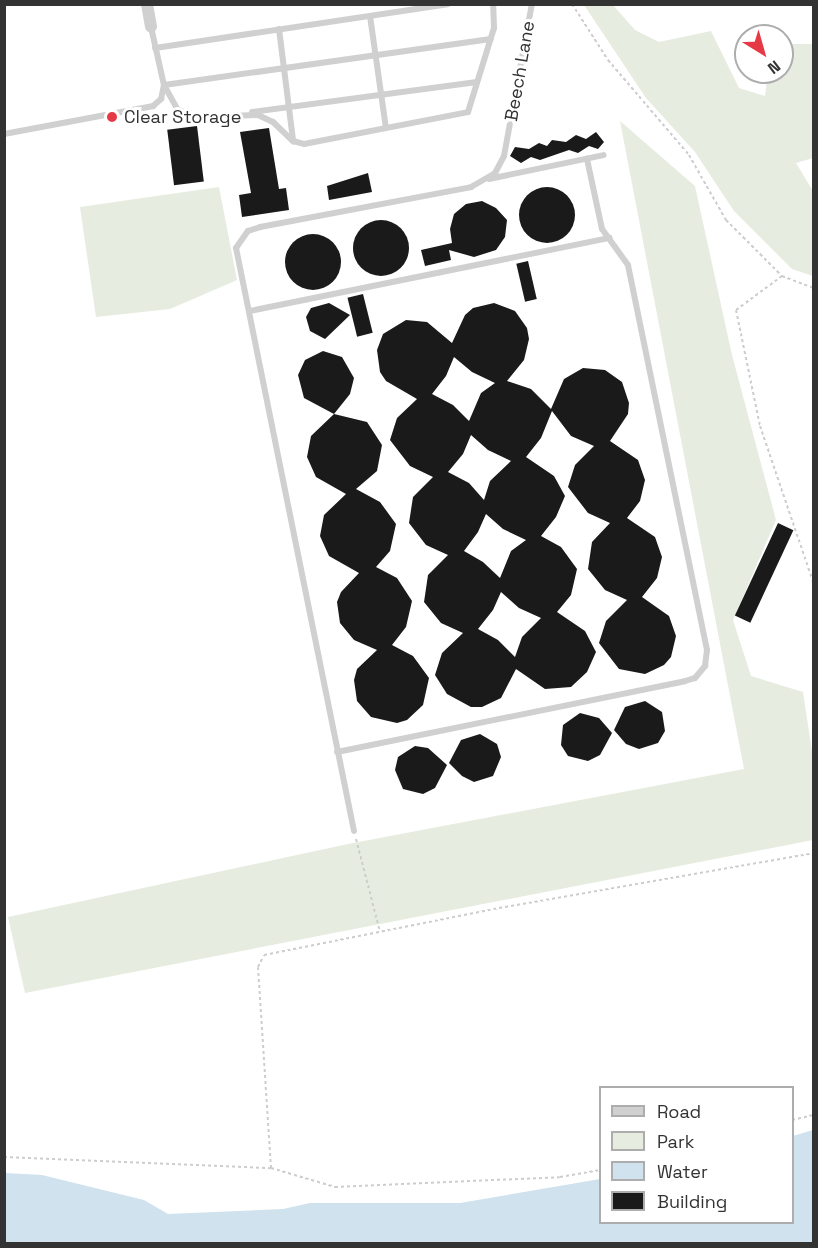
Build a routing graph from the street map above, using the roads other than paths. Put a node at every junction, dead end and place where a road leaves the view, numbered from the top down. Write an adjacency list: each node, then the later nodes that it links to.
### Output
1 (147, 4): 6 (street)
2 (448, 4): 5 (lane)
3 (493, 4): 8 (lane)
4 (532, 4): 22 (lane, Beech Lane)
5 (370, 16): 7 (lane); 10 (lane)
6 (151, 27): 9 (lane)
7 (279, 29): 9 (lane); 11 (lane)
8 (490, 39): 10 (lane); 12 (lane)
9 (155, 48): 13 (lane)
10 (376, 55): 11 (lane); 14 (lane)
11 (284, 68): 13 (lane); 15 (lane)
12 (477, 82): 14 (lane); 17 (lane)
13 (164, 85): 16 (lane); 18 (lane)
14 (381, 95): 15 (lane); 17 (lane)
15 (289, 107): 16 (lane); 19 (lane)
16 (242, 113): 19 (lane)
17 (386, 128): 19 (lane)
18 (4, 134)
19 (293, 141)
20 (604, 155): 21 (lane)
21 (587, 159): 22 (lane); 23 (lane)
22 (486, 180): 24 (lane)
23 (610, 238): 24 (lane); 25 (lane)
24 (250, 311): 25 (lane)
25 (337, 752): 26 (lane)
26 (354, 831)

